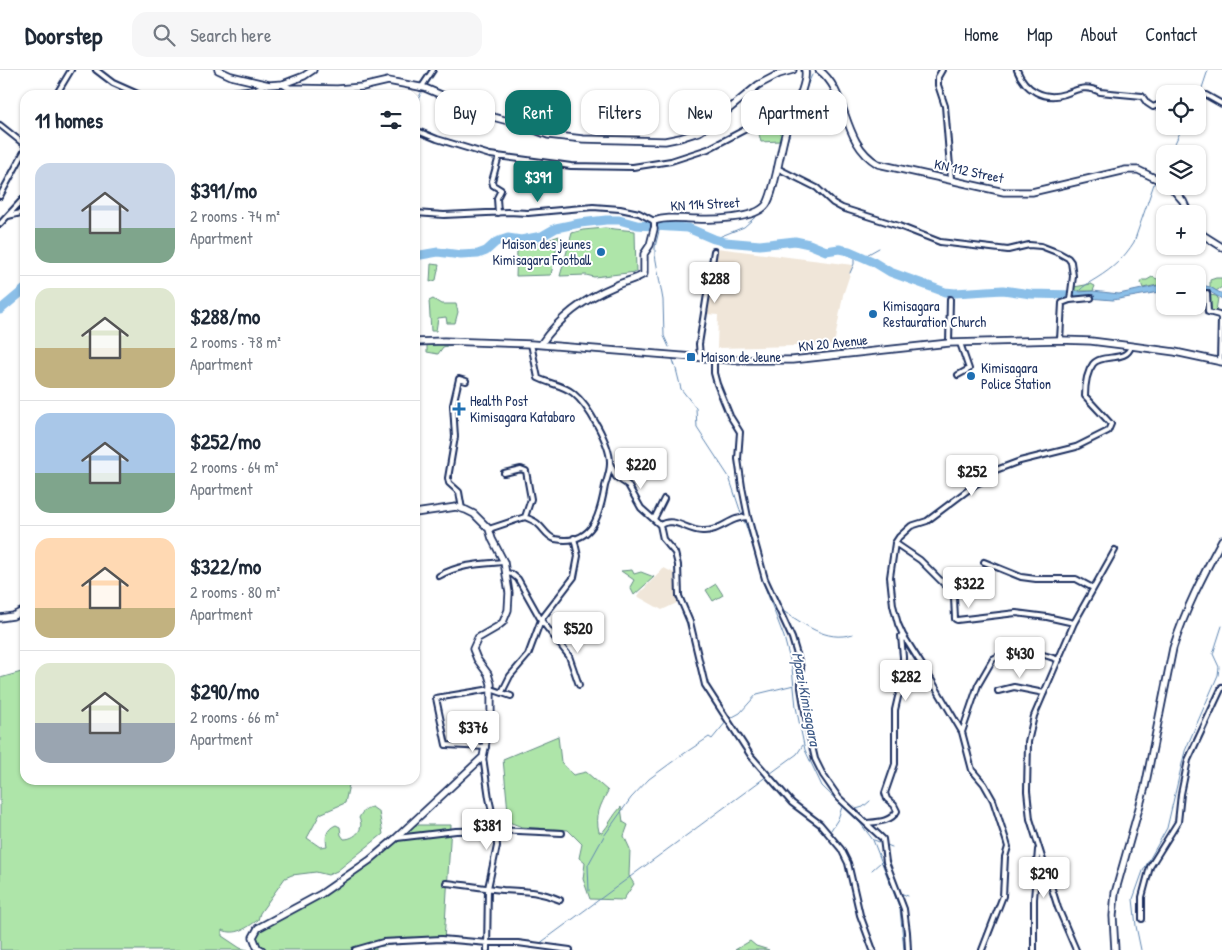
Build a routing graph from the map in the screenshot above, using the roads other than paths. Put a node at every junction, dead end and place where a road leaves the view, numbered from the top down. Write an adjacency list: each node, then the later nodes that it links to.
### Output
1 (71, 70): 14 (street)
2 (96, 70): 15 (street)
3 (218, 70): 12 (street)
4 (313, 70): 11 (street)
5 (433, 70): 13 (street)
6 (793, 70): 13 (street)
7 (805, 70): 17 (street, KN 114 Street)
8 (820, 70): 29 (street, KN 112 Street)
9 (942, 70): 29 (street)
10 (1017, 70): 20 (street)
11 (282, 84): 12 (street); 13 (street)
12 (264, 85): 16 (street)
13 (421, 88)
14 (59, 90)
15 (129, 90)
16 (248, 90)
17 (801, 90)
18 (1206, 95): 19 (street)
19 (1222, 104)
20 (1156, 106)
21 (0, 126): 25 (street)
22 (420, 132): 26 (street)
23 (741, 132): 26 (street)
24 (785, 135): 28 (street, KN 114 Street)
25 (20, 141)
26 (499, 156): 34 (street)
27 (20, 159): 31 (street)
28 (776, 168): 37 (street, KN 114 Street); 46 (street)
29 (951, 179): 30 (street, KN 112 Street)
30 (1156, 179)
31 (0, 196)
32 (20, 203): 36 (street)
33 (20, 213): 36 (street)
34 (498, 213): 35 (street); 37 (street)
35 (420, 214)
36 (8, 216): 38 (street)
37 (654, 221): 39 (street, KN 114 Street)
38 (0, 224)
39 (654, 229): 52 (street, KN 114 Street)
40 (1206, 237): 41 (street)
41 (1222, 247)
42 (714, 251): 54 (street)
43 (1207, 293): 56 (street)
44 (1091, 298): 46 (street)
45 (950, 299): 49 (street)
46 (1071, 299): 47 (street)
47 (1060, 340): 50 (street, KN 20 Avenue); 53 (street, KN 20 Avenue)
48 (420, 342): 51 (street, KN 20 Avenue)
49 (949, 343): 50 (street, KN 20 Avenue); 55 (street, KN 20 Avenue)
50 (960, 343): 58 (street)
51 (531, 344): 52 (street, KN 20 Avenue); 61 (street)
52 (541, 344): 54 (street, KN 20 Avenue)
53 (1131, 346): 56 (street, KN 20 Avenue); 73 (street)
54 (700, 357): 55 (street, KN 20 Avenue)
55 (714, 358): 67 (street)
56 (1221, 362)
57 (976, 366): 58 (street)
58 (969, 369): 59 (street)
59 (958, 375)
60 (466, 381): 64 (street)
61 (610, 463): 68 (street); 71 (street)
62 (504, 473): 66 (street)
63 (664, 499): 68 (street)
64 (462, 509): 65 (street); 70 (street)
65 (420, 512)
66 (524, 517): 70 (street); 71 (street)
67 (748, 517): 69 (street); 96 (street)
68 (654, 519): 69 (street)
69 (660, 525): 110 (street)
70 (489, 529): 75 (street)
71 (574, 538): 82 (street)
72 (1222, 540): 115 (street)
73 (896, 543): 83 (street); 84 (street)
74 (1115, 550): 79 (street)
75 (504, 562): 77 (street); 78 (street)
76 (984, 562): 79 (street)
77 (506, 573): 82 (street); 88 (street)
78 (440, 576)
79 (1093, 588): 83 (street)
80 (20, 612): 81 (street)
81 (0, 618)
82 (541, 620): 86 (street); 90 (street)
83 (1074, 623): 85 (street)
84 (903, 635): 93 (street); 96 (street)
85 (1059, 660): 91 (street); 93 (street)
86 (579, 685)
87 (1222, 687): 104 (street)
88 (491, 689): 90 (street); 94 (street); 94 (street)
89 (998, 691): 91 (street)
90 (502, 692): 92 (street)
91 (1044, 693): 100 (street)
92 (511, 696)
93 (962, 732): 112 (street)
94 (486, 747): 95 (street)
95 (483, 758): 97 (street); 99 (street)
96 (866, 823): 111 (street)
97 (496, 830): 98 (street); 99 (street); 102 (street)
98 (562, 833)
99 (396, 838): 106 (street)
100 (1038, 847): 113 (street); 114 (street)
101 (446, 883): 102 (street)
102 (488, 888): 103 (street); 105 (street)
103 (560, 900)
104 (1142, 919)
105 (488, 943): 107 (street); 108 (street); 109 (street)
106 (262, 950)
107 (355, 950)
108 (487, 950)
109 (570, 950)
110 (873, 950)
111 (908, 950)
112 (982, 950)
113 (1034, 950)
114 (1076, 950)
115 (1115, 950)

